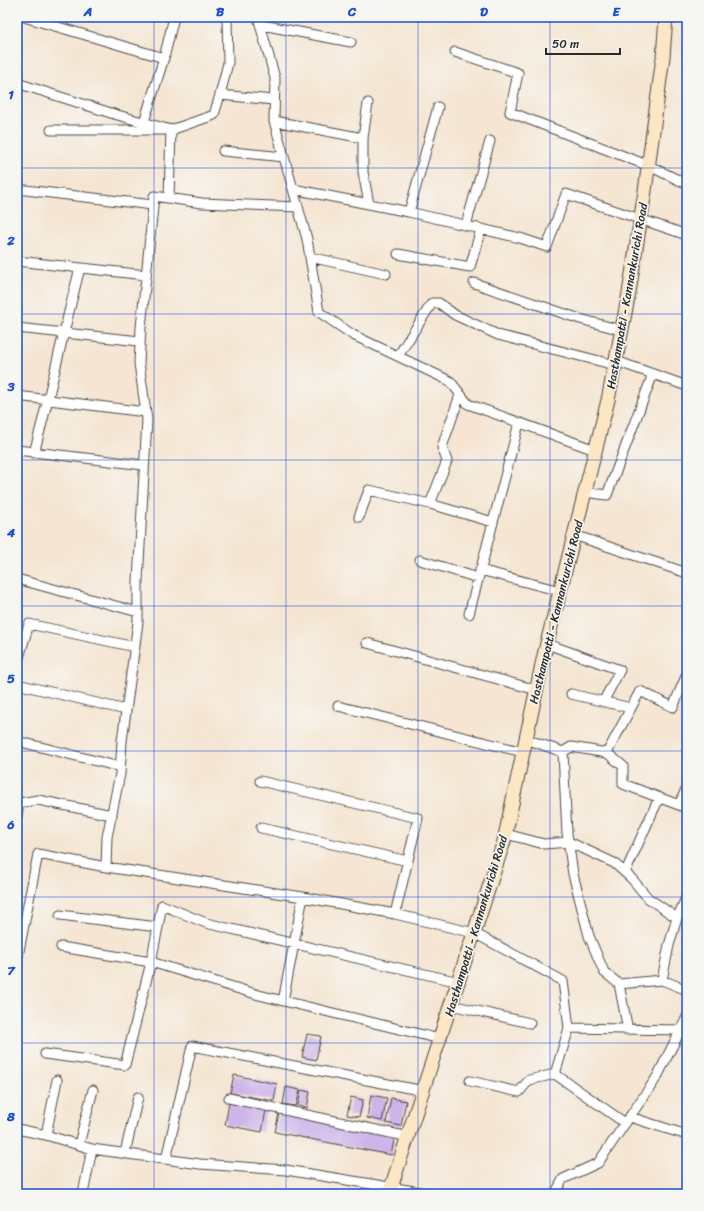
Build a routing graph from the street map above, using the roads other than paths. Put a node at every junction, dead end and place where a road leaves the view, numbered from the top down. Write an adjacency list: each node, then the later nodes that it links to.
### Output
1 (24, 17): 8 (street)
2 (174, 17): 8 (street)
3 (227, 17): 10 (street)
4 (666, 17): 22 (main road, Hasthampatti - Kannankurichi Road)
5 (260, 21): 6 (street); 11 (street)
6 (351, 42)
7 (456, 52): 22 (street)
8 (164, 58): 15 (street)
9 (17, 83): 15 (street)
10 (220, 95): 11 (street); 17 (street)
11 (274, 100): 14 (street)
12 (368, 103): 18 (street)
13 (438, 107): 30 (street)
14 (274, 121): 18 (street); 21 (street)
15 (144, 122): 17 (street)
16 (51, 130): 17 (street)
17 (171, 130): 26 (street)
18 (363, 138): 27 (street)
19 (490, 142): 32 (street)
20 (223, 151): 21 (street)
21 (284, 157): 25 (street)
22 (649, 166): 23 (street); 31 (main road, Hasthampatti - Kannankurichi Road)
23 (687, 184)
24 (17, 189): 28 (street)
25 (293, 189): 27 (street); 29 (street)
26 (169, 198): 28 (street); 29 (street)
27 (368, 204): 30 (street)
28 (153, 205): 40 (street)
29 (298, 207): 36 (street)
30 (409, 212): 32 (street)
31 (641, 220): 33 (street); 34 (street); 43 (main road, Hasthampatti - Kannankurichi Road)
32 (466, 226): 33 (street)
33 (481, 229): 35 (street)
34 (687, 236)
35 (398, 254)
36 (310, 257): 39 (street); 46 (street)
37 (17, 261): 38 (street)
38 (80, 268): 40 (street); 44 (street)
39 (386, 274)
40 (146, 275): 45 (street)
41 (474, 283): 43 (street)
42 (17, 328): 44 (street)
43 (621, 330): 47 (main road, Hasthampatti - Kannankurichi Road)
44 (63, 333): 45 (street); 52 (street)
45 (140, 341): 53 (street)
46 (398, 356): 47 (street); 50 (street)
47 (615, 363): 48 (street); 56 (main road, Hasthampatti - Kannankurichi Road)
48 (653, 374): 49 (street); 59 (street)
49 (687, 386)
50 (460, 394): 54 (street); 60 (street)
51 (17, 396): 52 (street)
52 (48, 400): 53 (street); 57 (street)
53 (146, 412): 58 (street)
54 (519, 423): 56 (street); 62 (street)
55 (17, 450): 57 (street)
56 (595, 450): 59 (main road, Hasthampatti - Kannankurichi Road)
57 (34, 453): 58 (street)
58 (144, 465): 69 (street)
59 (585, 492): 63 (main road, Hasthampatti - Kannankurichi Road)
60 (430, 504): 61 (street); 62 (street)
61 (359, 517)
62 (493, 522): 66 (street)
63 (574, 534): 65 (street); 68 (main road, Hasthampatti - Kannankurichi Road)
64 (420, 560): 66 (street)
65 (687, 573)
66 (479, 574): 68 (street); 70 (street)
67 (17, 579): 69 (street)
68 (560, 591): 72 (main road, Hasthampatti - Kannankurichi Road)
69 (138, 612): 73 (street)
70 (469, 614)
71 (367, 643): 77 (street)
72 (547, 644): 77 (main road, Hasthampatti - Kannankurichi Road); 79 (street)
73 (135, 646): 74 (street); 82 (street)
74 (17, 664)
75 (687, 674): 81 (street)
76 (17, 684): 82 (street)
77 (537, 690): 83 (main road, Hasthampatti - Kannankurichi Road)
78 (571, 694): 79 (street)
79 (604, 702): 81 (street)
80 (338, 706): 85 (street)
81 (631, 708): 87 (street)
82 (126, 710): 88 (street)
83 (526, 739): 85 (main road, Hasthampatti - Kannankurichi Road); 86 (street)
84 (17, 742): 88 (street)
85 (523, 752): 96 (main road, Hasthampatti - Kannankurichi Road)
86 (563, 752): 87 (street); 97 (street)
87 (607, 753): 91 (street)
88 (120, 767): 93 (street)
89 (260, 782): 98 (street)
90 (687, 787): 92 (street)
91 (659, 798): 92 (street); 100 (street)
92 (683, 807)
93 (112, 815): 94 (street); 99 (street)
94 (17, 816)
95 (261, 828): 98 (street)
96 (506, 834): 97 (street); 107 (main road, Hasthampatti - Kannankurichi Road)
97 (569, 842): 100 (street); 114 (street)
98 (408, 861): 103 (street)
99 (106, 867): 102 (street); 110 (street)
100 (625, 873): 105 (street)
101 (687, 896): 105 (street)
102 (303, 897): 103 (street); 108 (street)
103 (395, 914): 107 (street)
104 (60, 915): 106 (street)
105 (676, 918): 112 (street)
106 (158, 927): 108 (street); 111 (street)
107 (474, 933): 113 (main road, Hasthampatti - Kannankurichi Road); 120 (street)
108 (295, 944): 113 (street); 116 (street)
109 (61, 947): 111 (street)
110 (17, 961)
111 (150, 962): 116 (street); 124 (street)
112 (662, 980): 114 (street); 115 (street)
113 (459, 982): 117 (main road, Hasthampatti - Kannankurichi Road)
114 (619, 984): 121 (street)
115 (687, 990)
116 (283, 1001): 123 (street)
117 (451, 1005): 119 (street); 123 (main road, Hasthampatti - Kannankurichi Road)
118 (687, 1017): 122 (street)
119 (530, 1023)
120 (569, 1028): 121 (street); 125 (street)
121 (628, 1030): 122 (street)
122 (684, 1031): 132 (street)
123 (440, 1039): 129 (main road, Hasthampatti - Kannankurichi Road)
124 (46, 1054)
125 (554, 1074): 127 (street); 132 (street)
126 (57, 1080): 134 (street)
127 (470, 1081)
128 (93, 1090): 137 (street)
129 (424, 1091): 136 (main road, Hasthampatti - Kannankurichi Road); 140 (street)
130 (138, 1097): 139 (street)
131 (229, 1098): 136 (street)
132 (628, 1120): 135 (street); 144 (street)
133 (17, 1129): 134 (street)
134 (46, 1135): 137 (street)
135 (687, 1135)
136 (409, 1137): 141 (main road, Hasthampatti - Kannankurichi Road)
137 (79, 1144): 138 (street)
138 (92, 1149): 139 (street); 142 (street)
139 (126, 1153): 140 (street)
140 (166, 1159): 141 (street)
141 (390, 1191): 143 (street)
142 (83, 1194)
143 (432, 1194)
144 (555, 1194)

